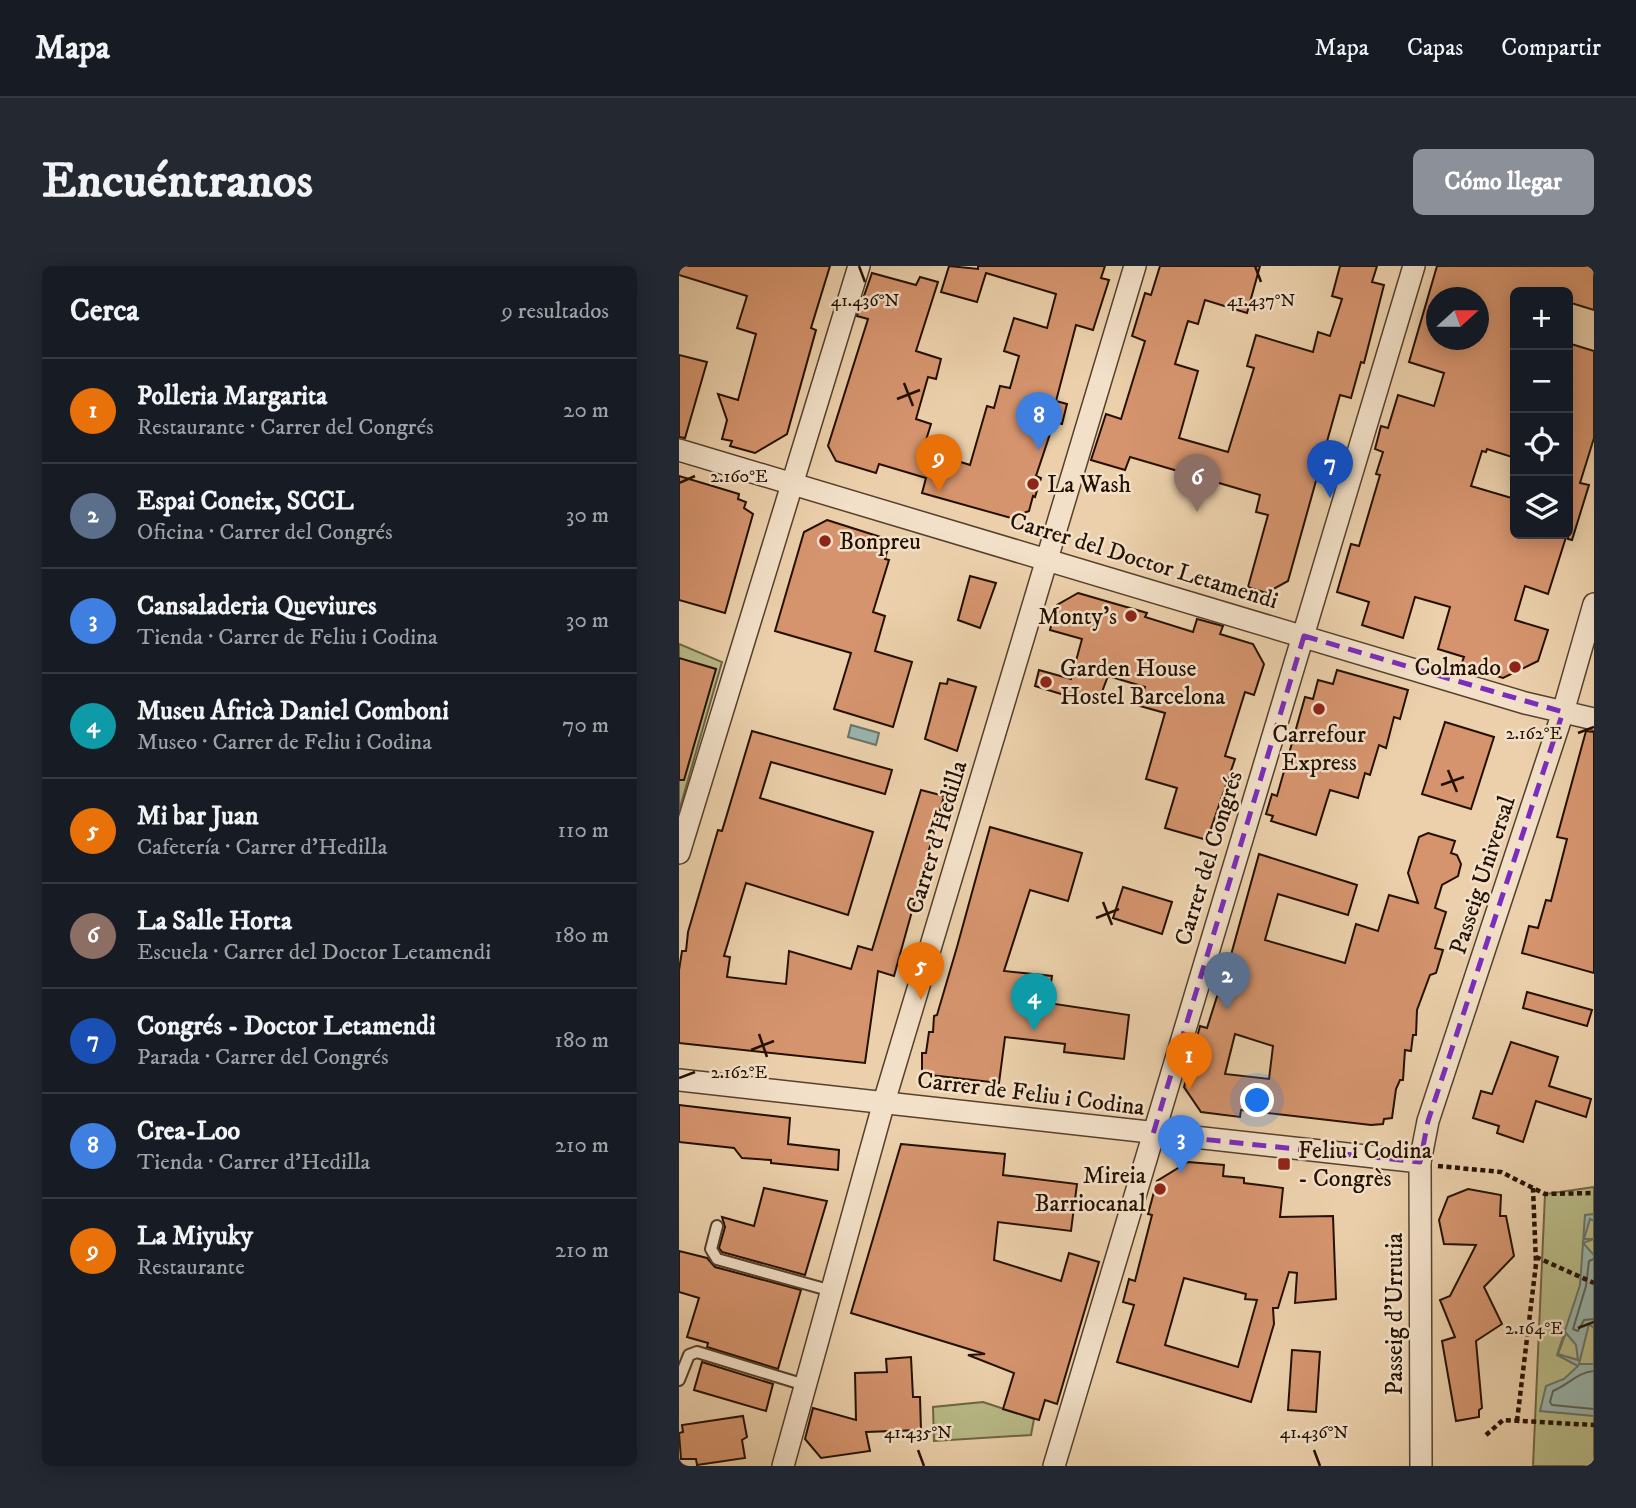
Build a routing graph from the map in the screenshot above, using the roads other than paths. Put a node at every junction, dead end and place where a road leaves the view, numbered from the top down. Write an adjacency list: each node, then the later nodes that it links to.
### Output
1 (859, 266): 5 (street)
2 (1135, 266): 6 (street, Carrer d'Hedilla)
3 (1414, 266): 8 (street, Carrer del Congrés)
4 (679, 450): 5 (street, Carrer del Doctor Letamendi)
5 (794, 484): 6 (street, Carrer del Doctor Letamendi); 11 (street)
6 (1047, 558): 8 (street, Carrer del Doctor Letamendi); 13 (street, Carrer d'Hedilla)
7 (1594, 604): 9 (street, Passeig Universal)
8 (1304, 636): 9 (street, Carrer del Doctor Letamendi); 14 (street, Carrer del Congrés)
9 (1563, 712): 10 (street, Carrer del Doctor Letamendi); 15 (street, Passeig Universal)
10 (1594, 719)
11 (679, 853)
12 (679, 1080): 13 (street, Carrer de Feliu i Codina)
13 (884, 1102): 14 (street, Carrer de Feliu i Codina); 17 (street, Carrer d'Hedilla)
14 (1153, 1134): 15 (street, Carrer de Feliu i Codina); 21 (street, Carrer del Congrés)
15 (1420, 1163): 22 (street, Passeig d'Urrutia)
16 (717, 1226): 17 (lane)
17 (832, 1291): 19 (street, Carrer d'Hedilla)
18 (679, 1380): 19 (lane)
19 (805, 1385): 20 (street, Carrer d'Hedilla)
20 (783, 1466)
21 (1054, 1466)
22 (1421, 1466)

